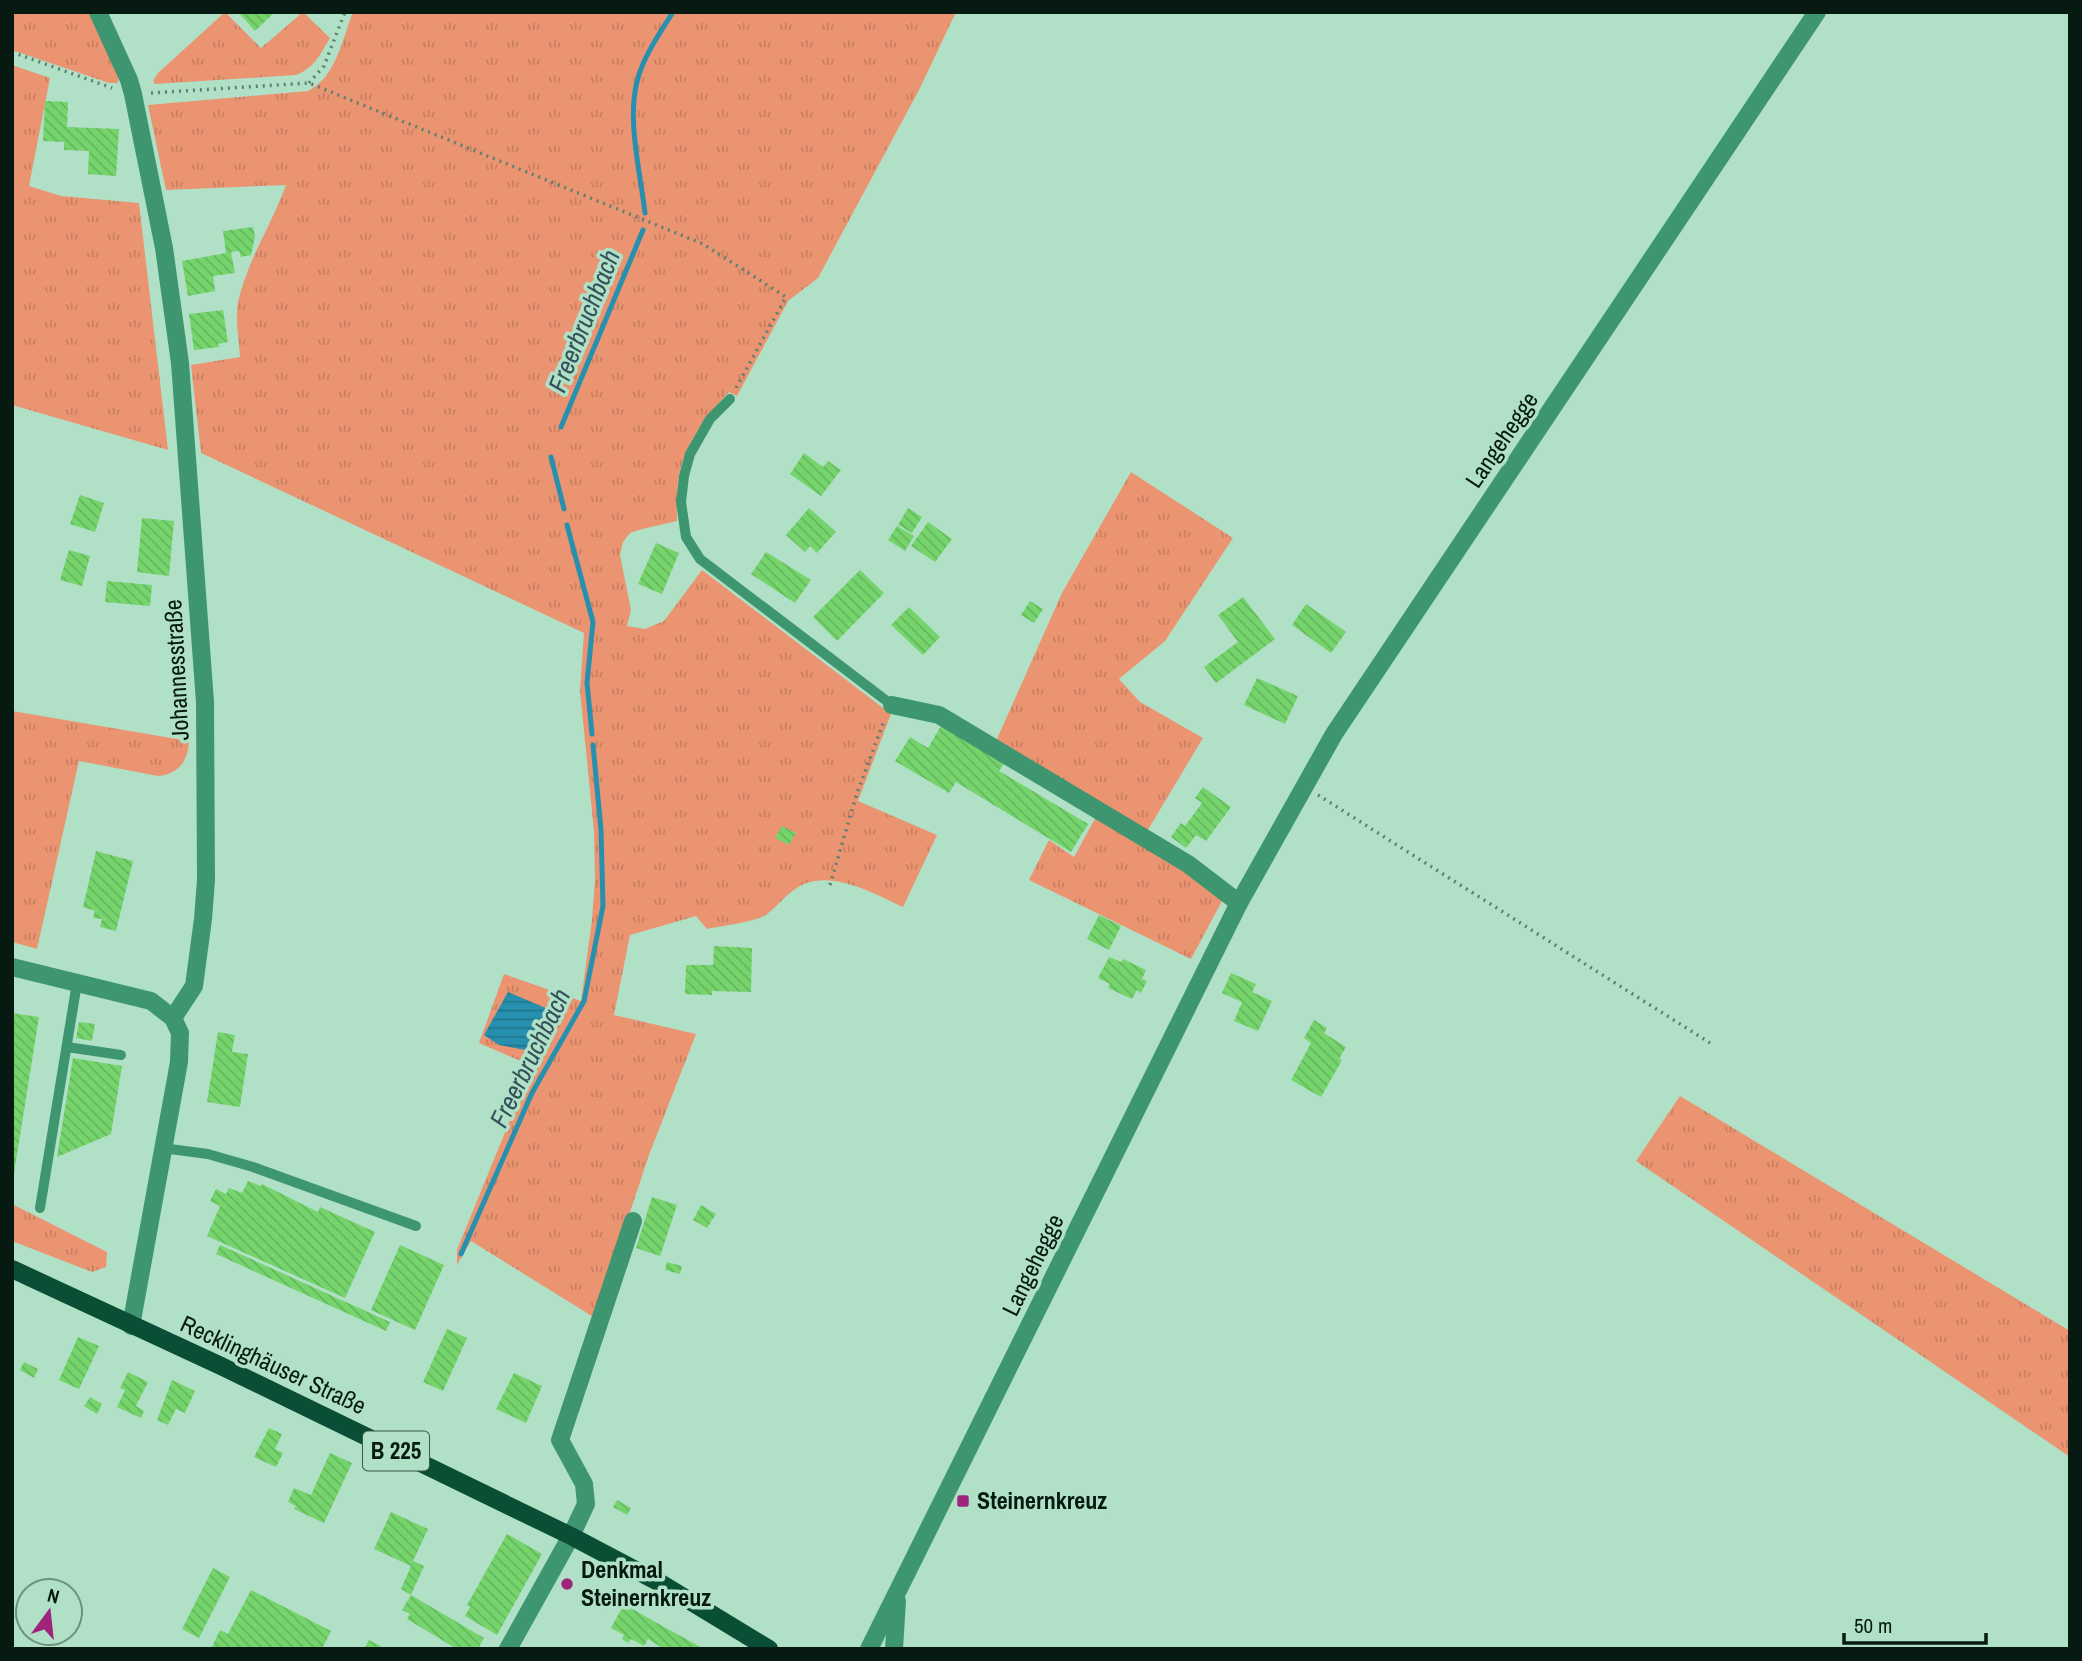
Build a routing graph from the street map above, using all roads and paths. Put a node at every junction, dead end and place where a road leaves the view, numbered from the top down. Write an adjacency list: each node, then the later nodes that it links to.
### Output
1 (97, 12): 6 (street, Johannesstraße)
2 (345, 12): 5 (path)
3 (1817, 12): 9 (street, Langehegge)
4 (12, 52): 6 (path)
5 (309, 83): 6 (path); 7 (path)
6 (133, 94): 14 (street, Johannesstraße)
7 (730, 398): 8 (lane)
8 (892, 705): 10 (path); 11 (street)
9 (1305, 786): 11 (street, Langehegge); 15 (path)
10 (830, 886)
11 (1239, 903): 25 (street, Langehegge)
12 (12, 967): 13 (street)
13 (77, 983): 14 (street); 16 (lane)
14 (173, 1018): 18 (street)
15 (1710, 1043)
16 (67, 1047): 17 (lane); 19 (lane)
17 (121, 1055)
18 (162, 1148): 21 (lane); 23 (street)
19 (40, 1208)
20 (633, 1221): 24 (street)
21 (416, 1226)
22 (12, 1269): 23 (main road, Recklinghäuser Straße / B 225)
23 (131, 1326): 24 (main road, Recklinghäuser Straße / B 225)
24 (571, 1536): 26 (street); 27 (main road, Recklinghäuser Straße / B 225)
25 (898, 1591): 28 (street, Langehegge); 29 (street)
26 (508, 1649)
27 (769, 1649)
28 (869, 1649)
29 (894, 1649)

